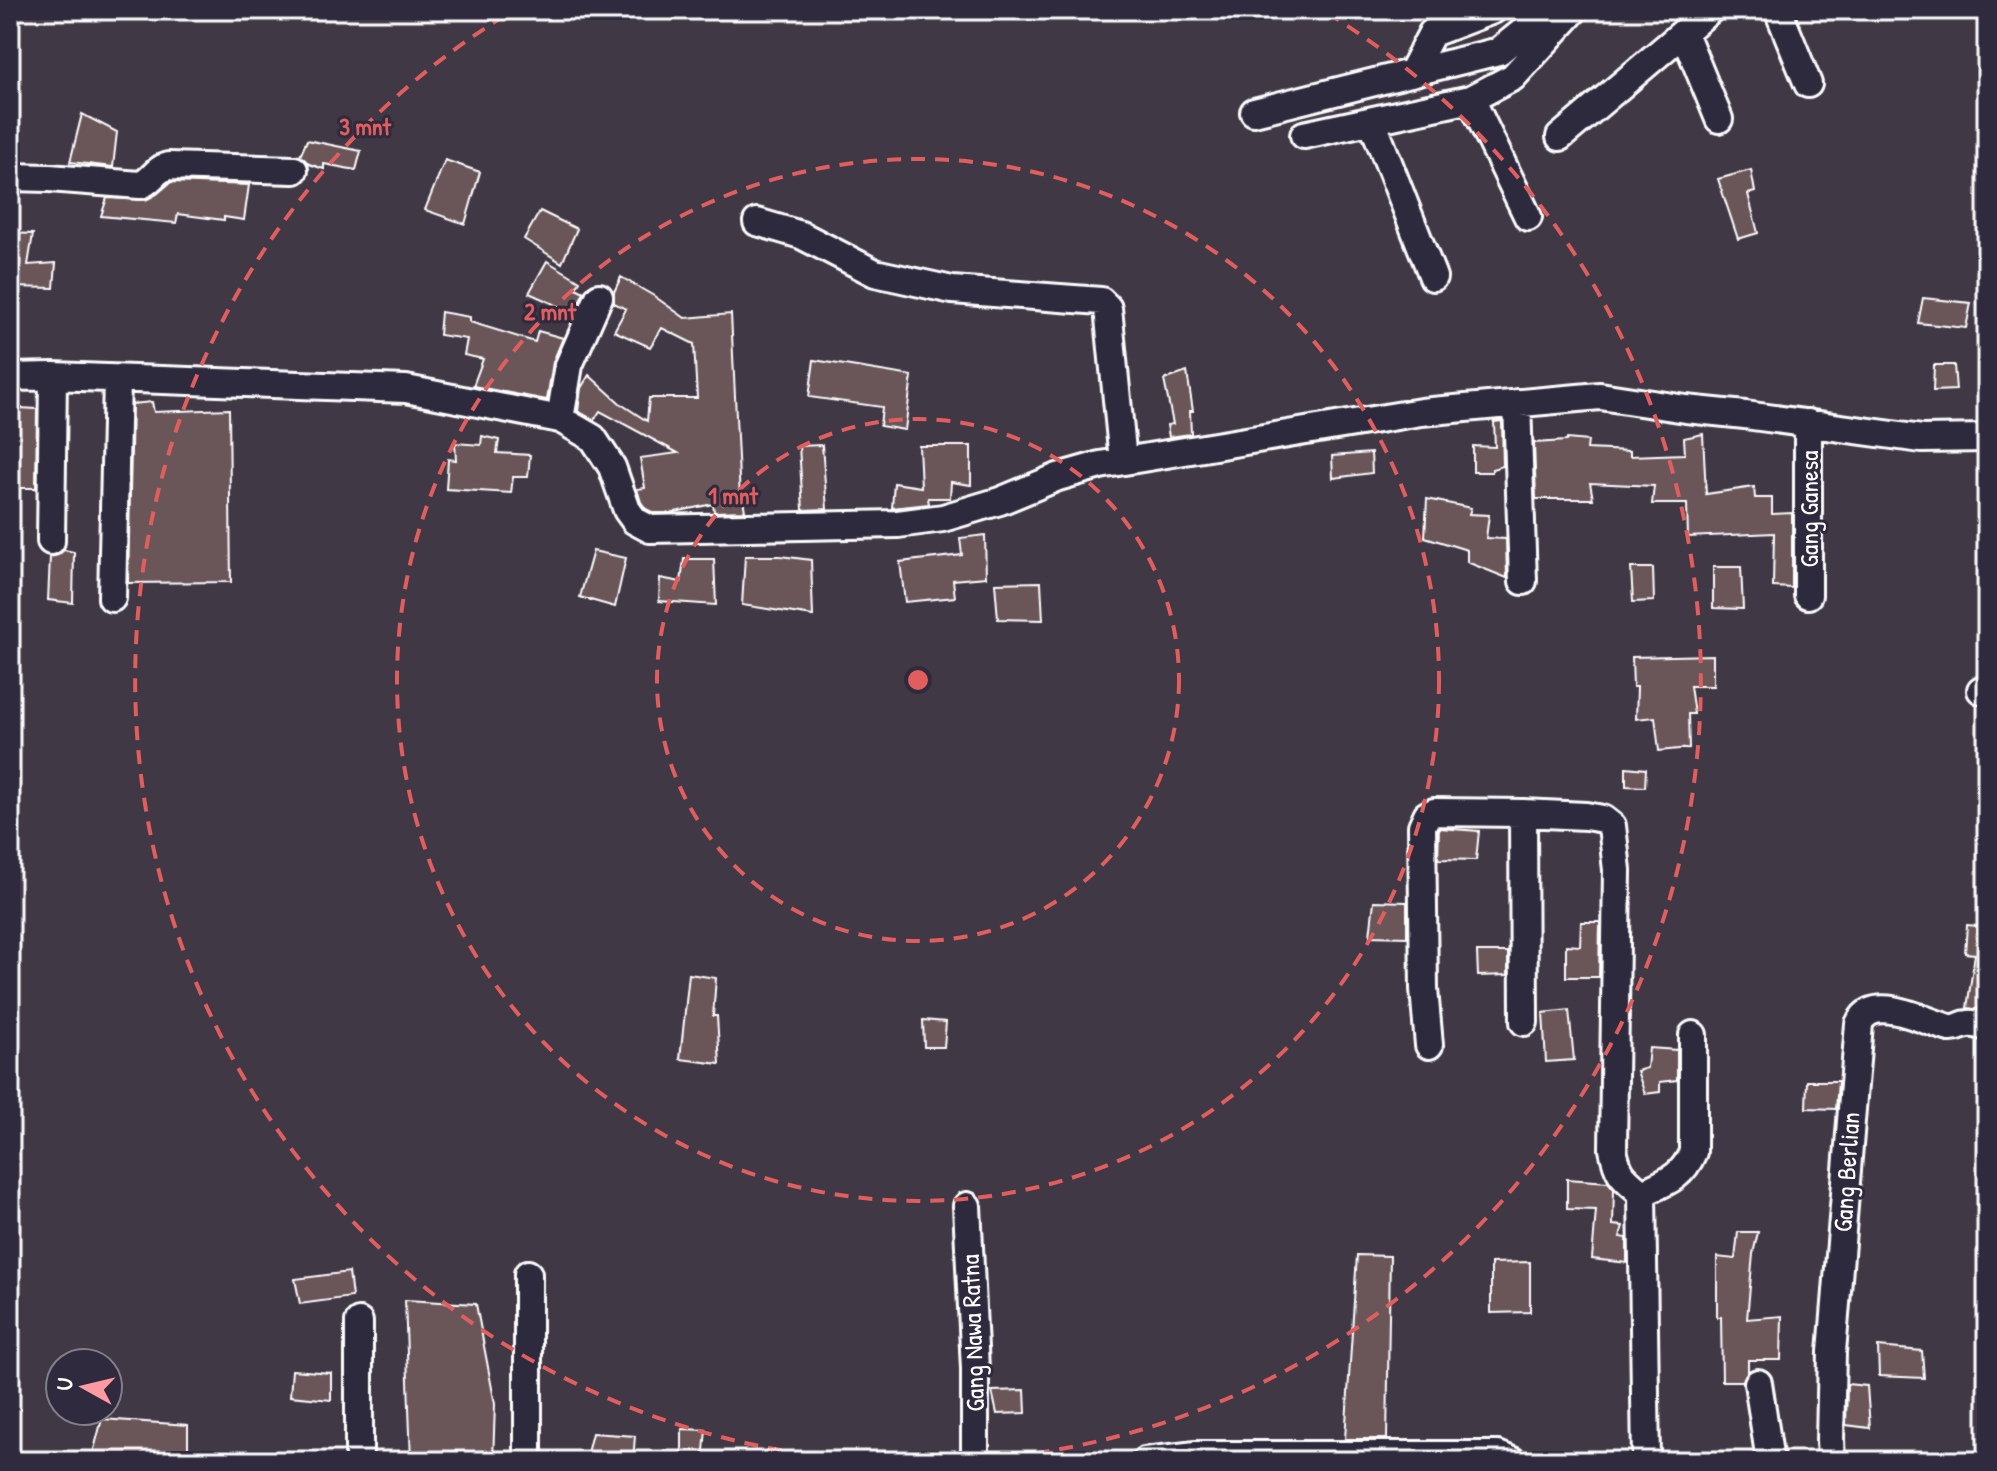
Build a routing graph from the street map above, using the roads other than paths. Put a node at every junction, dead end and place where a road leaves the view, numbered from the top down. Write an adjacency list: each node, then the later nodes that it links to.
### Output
1 (1493, 10): 6 (street)
2 (1710, 10): 5 (street)
3 (1778, 10): 7 (street)
4 (1560, 13): 6 (street); 8 (street)
5 (1684, 33): 10 (street); 13 (street)
6 (1411, 73): 9 (street)
7 (1808, 84)
8 (1471, 99): 11 (street); 16 (street)
9 (1254, 112)
10 (1719, 119)
11 (1372, 121): 12 (street); 18 (street)
12 (1304, 135)
13 (1560, 137)
14 (294, 170): 15 (street)
15 (10, 177)
16 (1528, 217)
17 (757, 222): 27 (street)
18 (1433, 277)
19 (599, 297): 24 (street)
20 (53, 376): 21 (street); 22 (street); 28 (street)
21 (10, 377)
22 (117, 379): 24 (street); 31 (street)
23 (1517, 403): 25 (street); 27 (street); 29 (street)
24 (560, 419): 27 (street)
25 (1808, 423): 26 (street); 30 (street, Gang Ganesa)
26 (1987, 438)
27 (1123, 461)
28 (51, 541)
29 (1523, 581)
30 (1808, 595)
31 (112, 598)
32 (1523, 813): 33 (street); 36 (street); 37 (street)
33 (1524, 1022)
34 (1987, 1027): 49 (street, Gang Berlian)
35 (1693, 1035): 37 (street)
36 (1429, 1045)
37 (1642, 1193): 47 (street)
38 (967, 1206): 44 (street, Gang Nawa Ratna)
39 (528, 1274): 43 (street)
40 (359, 1322): 42 (street)
41 (1758, 1383): 48 (street)
42 (359, 1461)
43 (528, 1461)
44 (975, 1461)
45 (1145, 1461): 46 (street)
46 (1513, 1461)
47 (1646, 1461)
48 (1770, 1461)
49 (1831, 1461)

